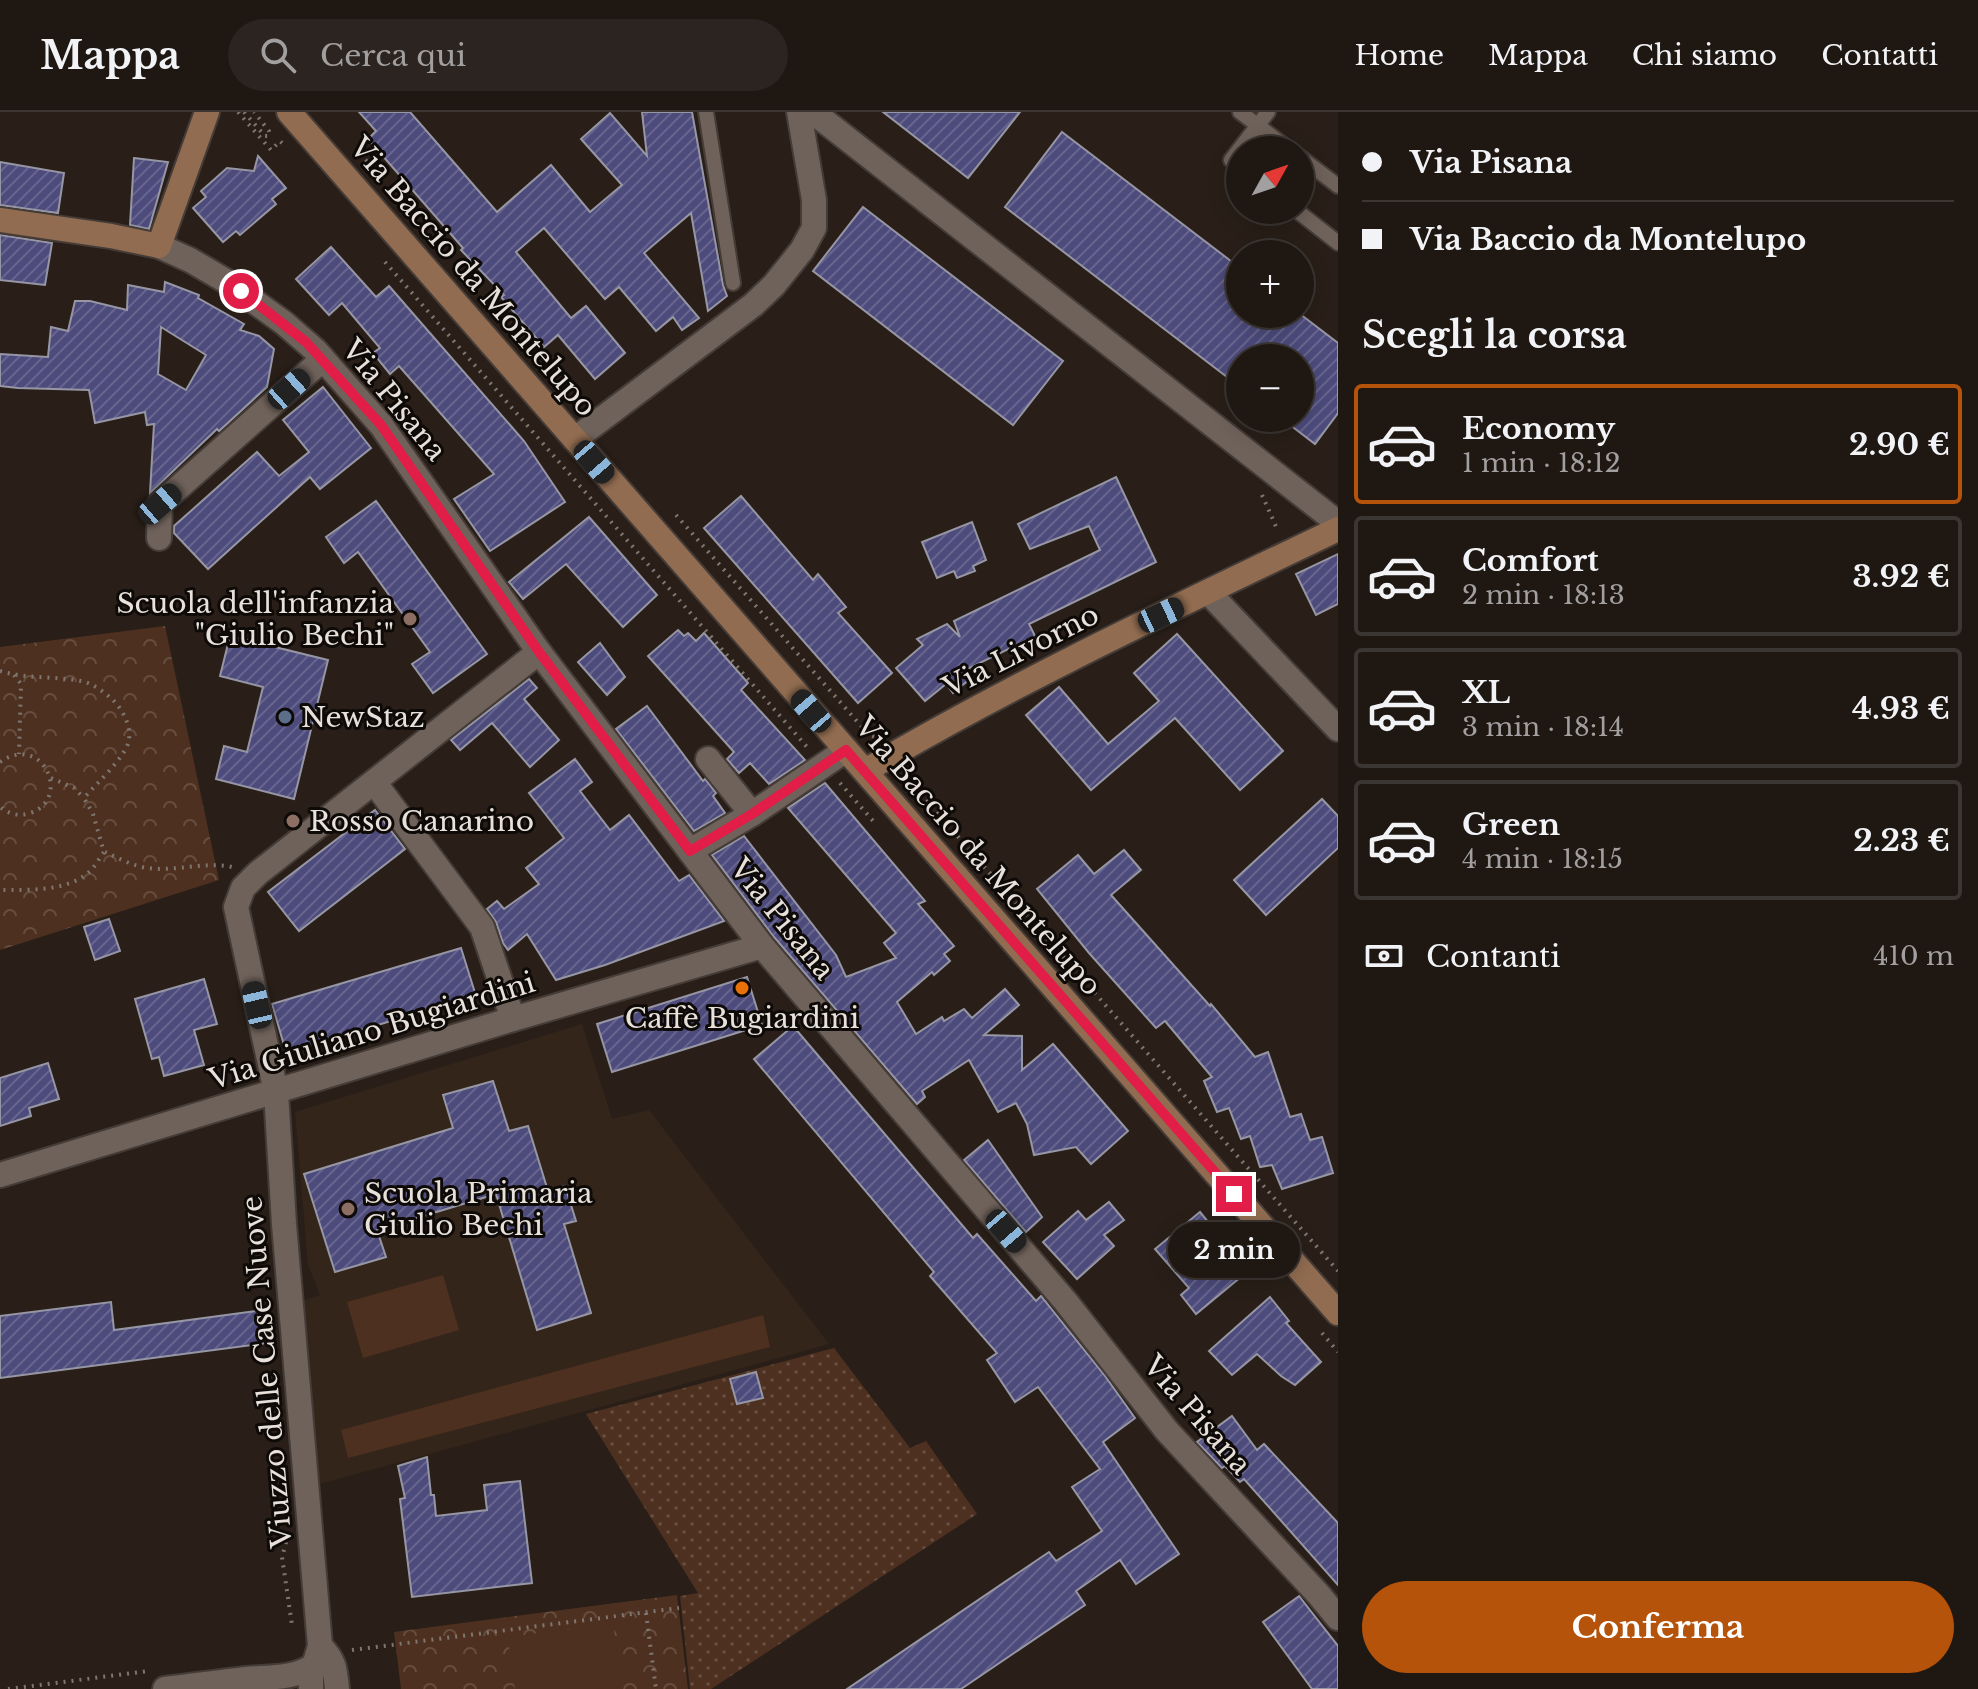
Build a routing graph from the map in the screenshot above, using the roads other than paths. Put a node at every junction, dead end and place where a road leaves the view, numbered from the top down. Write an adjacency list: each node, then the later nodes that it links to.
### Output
1 (207, 112): 15 (street)
2 (289, 112): 18 (street, Via Baccio da Montelupo)
3 (706, 112): 16 (lane)
4 (799, 112): 18 (street)
5 (813, 112): 19 (street)
6 (1240, 112): 9 (lane)
7 (1268, 112): 8 (lane)
8 (1250, 136)
9 (1272, 136)
10 (1314, 168): 11 (lane)
11 (1338, 186)
12 (0, 220): 15 (street, Via Pisana)
13 (1314, 224): 14 (lane)
14 (1338, 243)
15 (159, 246): 17 (street, Via Pisana)
16 (733, 283)
17 (323, 359): 21 (street); 23 (street, Via Pisana)
18 (575, 439): 25 (street, Via Baccio da Montelupo)
19 (1338, 523)
20 (1338, 529): 22 (street, Via Livorno)
21 (159, 538)
22 (1208, 592): 24 (street); 27 (street, Via Livorno)
23 (539, 652): 28 (street, Viuzzo delle Case Nuove); 30 (street, Via Pisana)
24 (1338, 729)
25 (846, 750): 27 (street, Via Baccio da Montelupo); 29 (street)
26 (708, 759): 29 (street)
27 (865, 771): 35 (street, Via Baccio da Montelupo)
28 (374, 782): 32 (street); 33 (street, Viuzzo delle Case Nuove)
29 (752, 814): 30 (street)
30 (690, 851): 31 (street, Via Pisana)
31 (762, 946): 32 (street, Via Giuliano Bugiardini); 36 (street, Via Pisana)
32 (513, 1019): 33 (street, Via Giuliano Bugiardini)
33 (276, 1092): 34 (street, Via Giuliano Bugiardini); 37 (street, Viuzzo delle Case Nuove)
34 (0, 1175)
35 (1338, 1313)
36 (1338, 1618)
37 (322, 1663): 38 (street); 41 (street, Viuzzo delle Case Nuove)
38 (278, 1678): 39 (street); 40 (street)
39 (159, 1680)
40 (303, 1689)
41 (337, 1689)

